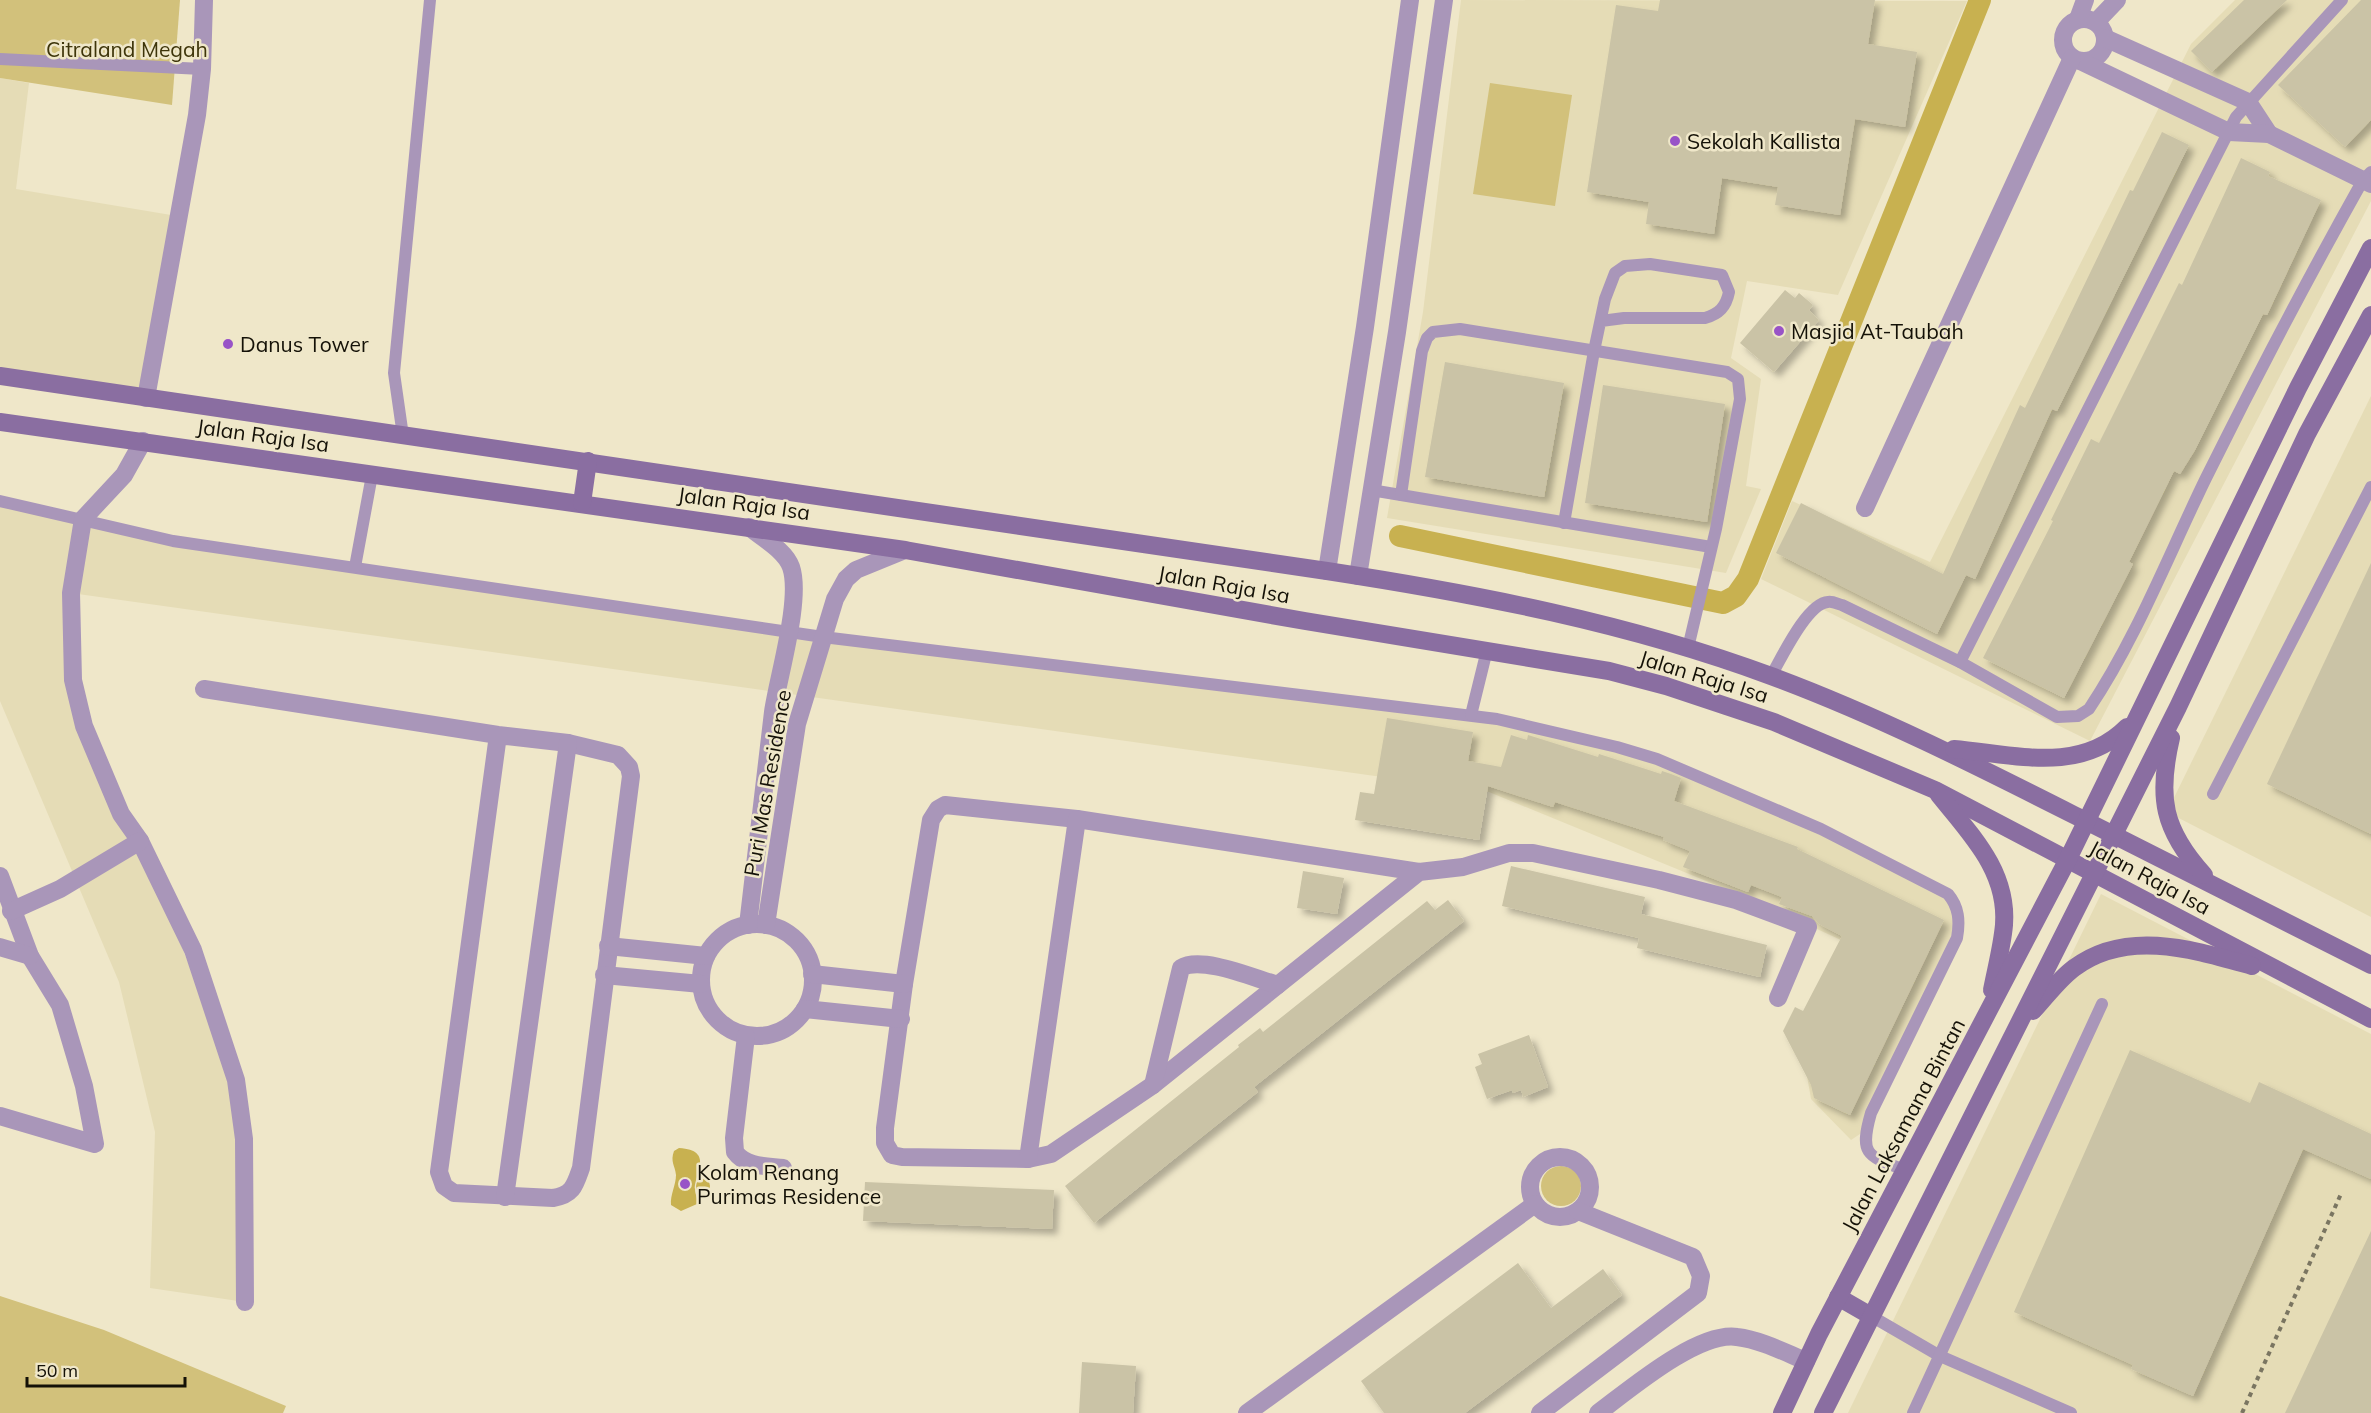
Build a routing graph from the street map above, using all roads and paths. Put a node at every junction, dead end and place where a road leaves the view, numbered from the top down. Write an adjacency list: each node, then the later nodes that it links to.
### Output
1 (204, 0): 12 (street)
2 (430, 0): 26 (lane)
3 (1410, 0): 20 (street)
4 (1444, 0): 21 (street)
5 (2085, 0): 8 (street)
6 (2117, 0): 9 (street)
7 (2342, 0): 13 (lane)
8 (2078, 19): 9 (street); 11 (street)
9 (2101, 30): 11 (street); 13 (street)
10 (0, 59): 12 (lane)
11 (2076, 60): 14 (street); 35 (street)
12 (202, 69): 24 (street)
13 (2248, 102): 14 (lane); 15 (street)
14 (2229, 132): 15 (street); 48 (lane)
15 (2269, 134): 16 (street)
16 (2368, 179): 48 (lane)
17 (2371, 248): 53 (main road, Jalan Laksamana Bintan)
18 (2371, 315): 51 (main road)
19 (1601, 321): 19 (lane); 22 (lane)
20 (1365, 327): 21 (street); 42 (street)
21 (1397, 332): 31 (street)
22 (1594, 351): 32 (lane); 37 (lane); 39 (lane)
23 (0, 376): 24 (main road, Jalan Raja Isa)
24 (146, 398): 26 (main road, Jalan Raja Isa)
25 (0, 422): 27 (main road, Jalan Raja Isa)
26 (404, 436): 28 (main road, Jalan Raja Isa)
27 (142, 441): 29 (main road, Jalan Raja Isa); 36 (street)
28 (588, 461): 34 (main road); 42 (main road, Jalan Raja Isa)
29 (372, 475): 34 (main road, Jalan Raja Isa); 41 (lane)
30 (2371, 487): 58 (lane)
31 (1371, 490): 32 (lane); 43 (street)
32 (1401, 495): 37 (lane)
33 (0, 501): 36 (lane)
34 (582, 503): 38 (main road, Jalan Raja Isa)
35 (1864, 508)
36 (83, 519): 41 (lane); 62 (street)
37 (1564, 523): 39 (lane)
38 (749, 526): 40 (main road, Jalan Raja Isa); 44 (street, Puri Mas Residence)
39 (1711, 547): 46 (lane)
40 (905, 550): 45 (street, Puri Mas Residence); 47 (main road, Jalan Raja Isa)
41 (356, 567): 44 (lane)
42 (1327, 571): 43 (main road, Jalan Raja Isa)
43 (1358, 576): 46 (main road, Jalan Raja Isa)
44 (788, 631): 45 (lane); 69 (street, Puri Mas Residence)
45 (823, 637): 52 (lane); 69 (street, Puri Mas Residence)
46 (1688, 648): 49 (main road, Jalan Raja Isa)
47 (1487, 650): 52 (lane); 57 (main road, Jalan Raja Isa)
48 (1960, 662): 49 (lane)
49 (1771, 676): 56 (main road, Jalan Raja Isa)
50 (204, 689): 54 (street)
51 (2178, 707): 61 (main road); 67 (main road)
52 (1471, 715): 93 (lane)
53 (2138, 716): 56 (main road); 60 (main road, Jalan Laksamana Bintan)
54 (498, 735): 55 (street); 95 (street)
55 (568, 743): 70 (street); 95 (street)
56 (1943, 748): 60 (main road, Jalan Raja Isa)
57 (1935, 790): 63 (main road, Jalan Raja Isa); 84 (main road)
58 (2213, 794)
59 (1077, 819): 64 (street); 79 (street); 91 (street)
60 (2084, 820): 61 (main road, Jalan Raja Isa); 63 (main road, Jalan Laksamana Bintan)
61 (2114, 835): 65 (main road); 67 (main road, Jalan Raja Isa)
62 (140, 842): 68 (street); 99 (street)
63 (2068, 859): 65 (main road, Jalan Raja Isa); 84 (main road, Jalan Laksamana Bintan)
64 (1419, 872): 80 (street); 81 (street)
65 (2095, 872): 77 (main road, Jalan Raja Isa); 87 (main road)
66 (0, 876): 68 (street)
67 (2211, 884): 74 (main road, Jalan Raja Isa)
68 (11, 911): 72 (street)
69 (757, 925): 73 (street); 75 (street)
70 (608, 946): 73 (street); 76 (street)
71 (0, 947): 72 (street)
72 (30, 956): 90 (street)
73 (706, 956): 78 (street)
74 (2371, 966)
75 (812, 974): 79 (street); 83 (street)
76 (604, 975): 78 (street); 95 (street)
77 (2284, 976): 86 (main road, Jalan Raja Isa); 87 (main road)
78 (701, 984): 88 (street)
79 (904, 984): 85 (street)
80 (1278, 985): 89 (street); 89 (street)
81 (1778, 998)
82 (2102, 1004): 101 (lane)
83 (805, 1009): 85 (street); 88 (street)
84 (1989, 1009): 93 (main road, Jalan Laksamana Bintan)
85 (901, 1019): 91 (street)
86 (2371, 1019)
87 (2015, 1031): 100 (main road)
88 (746, 1036): 92 (street)
89 (1153, 1085): 91 (street)
90 (0, 1116)
91 (1028, 1159)
92 (783, 1168)
93 (1905, 1170): 98 (main road, Jalan Laksamana Bintan)
94 (2341, 1194): 110 (path)
95 (505, 1197)
96 (1535, 1204): 97 (street); 97 (street); 103 (street)
97 (1578, 1211): 104 (street)
98 (1838, 1298): 100 (main road); 102 (main road, Jalan Laksamana Bintan)
99 (245, 1302)
100 (1871, 1316): 101 (lane); 107 (main road)
101 (1940, 1356): 108 (lane); 109 (lane)
102 (1806, 1361): 105 (street); 106 (main road, Jalan Laksamana Bintan)
103 (1247, 1413)
104 (1540, 1413)
105 (1598, 1413)
106 (1782, 1413)
107 (1823, 1413)
108 (1913, 1413)
109 (2071, 1413)
110 (2242, 1413)

